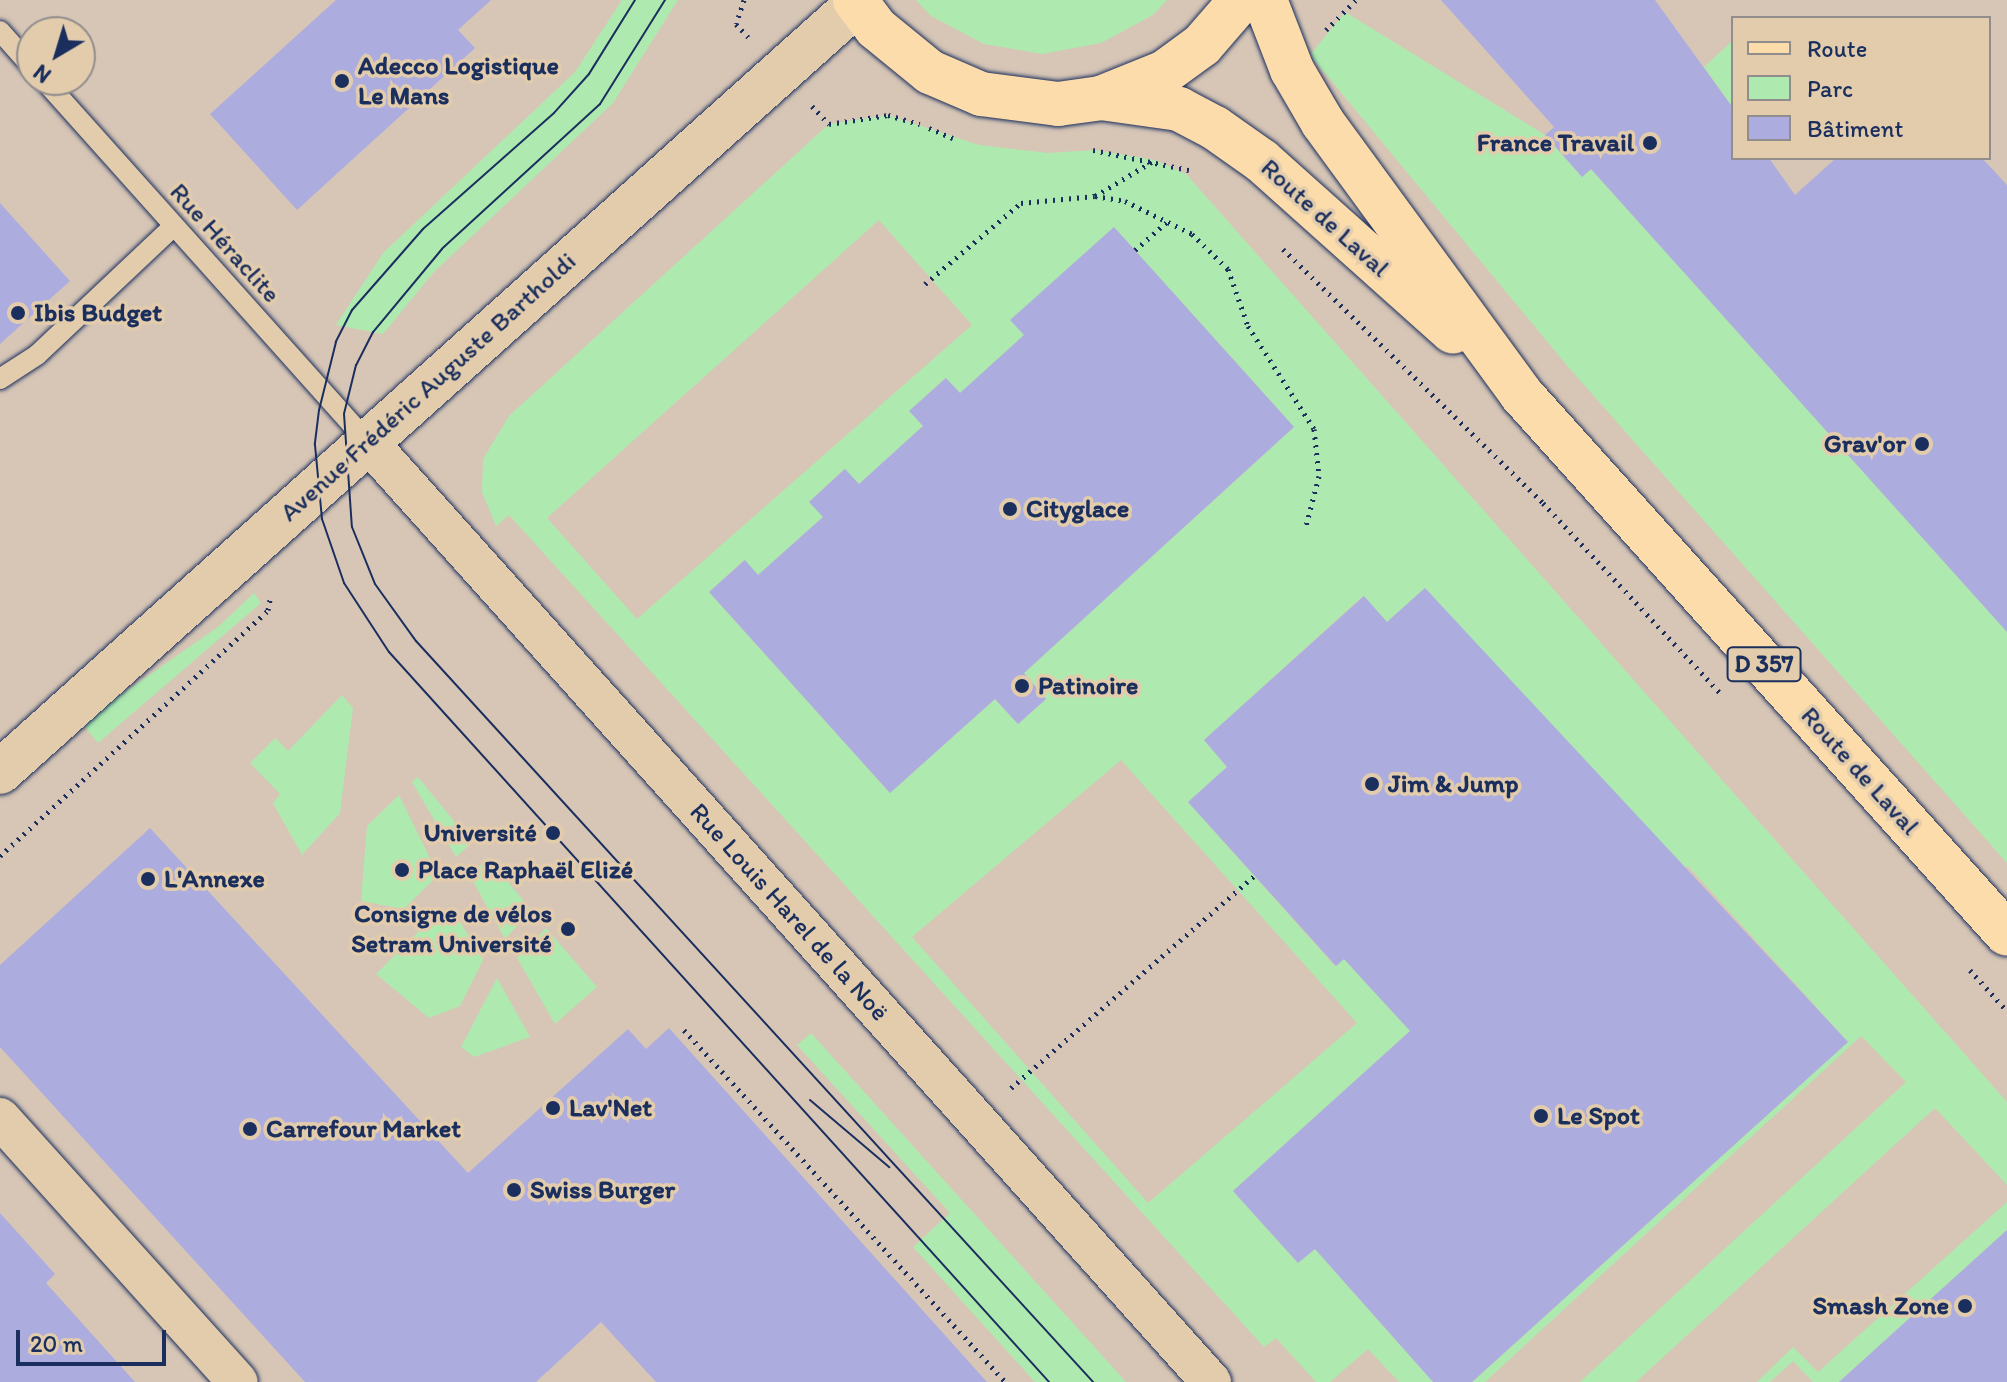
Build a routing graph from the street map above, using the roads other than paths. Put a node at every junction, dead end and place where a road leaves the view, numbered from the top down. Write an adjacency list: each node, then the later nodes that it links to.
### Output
1 (1241, 0): 7 (main road)
2 (1265, 0): 10 (main road, Route de Laval / D 357)
3 (856, 2): 7 (main road); 11 (street, Avenue Frédéric Auguste Bartholdi)
4 (0, 31): 5 (lane)
5 (16, 49)
6 (58, 96): 8 (lane, Rue Héraclite)
7 (1101, 98): 10 (main road, Route de Laval / D 357)
8 (174, 226): 9 (lane); 11 (lane, Rue Héraclite)
9 (0, 379)
10 (1521, 394): 13 (main road, Route de Laval / D 357)
11 (367, 441): 12 (street, Avenue Frédéric Auguste Bartholdi); 16 (street, Rue Louis Harel de la Noë)
12 (0, 772)
13 (2007, 934)
14 (0, 1118): 15 (street)
15 (238, 1382)
16 (1211, 1382)

